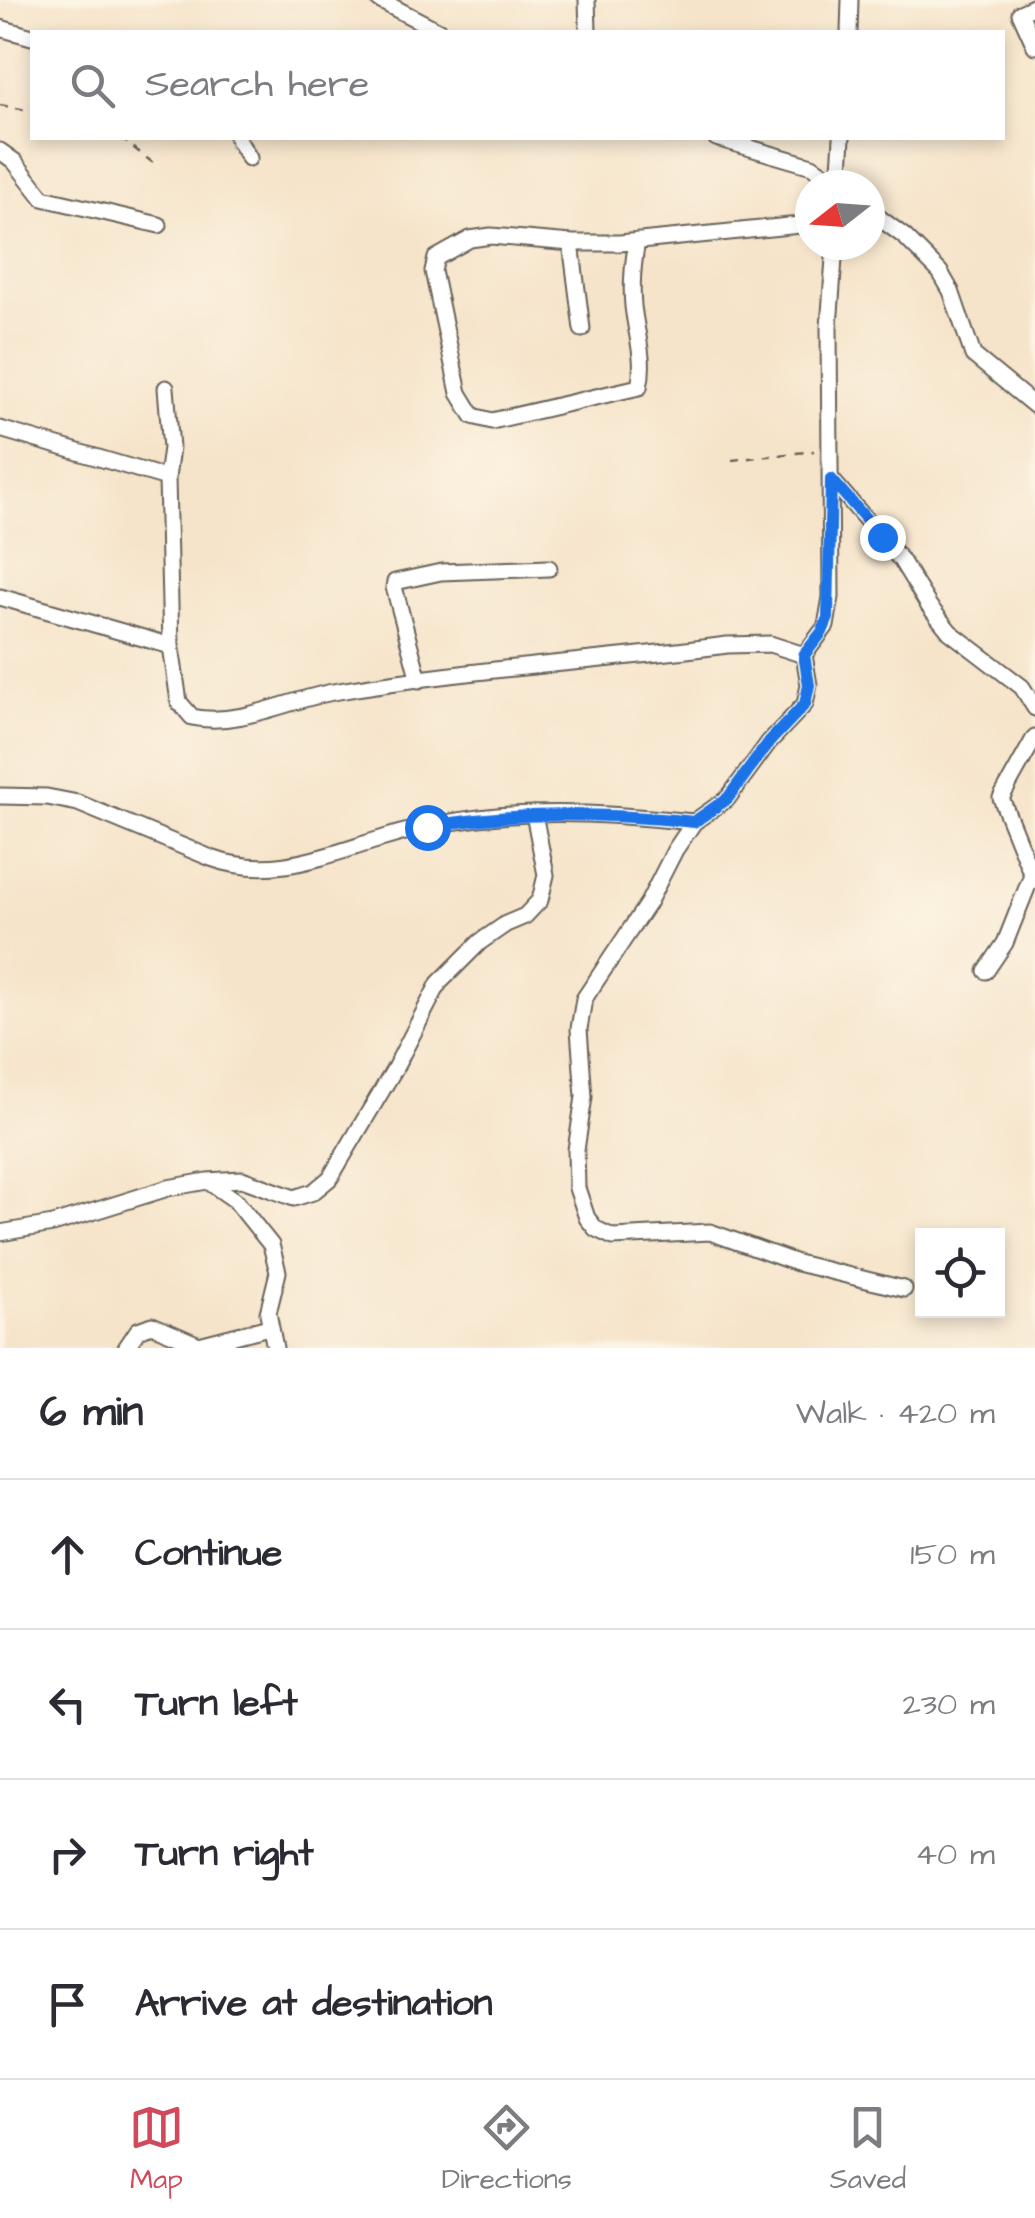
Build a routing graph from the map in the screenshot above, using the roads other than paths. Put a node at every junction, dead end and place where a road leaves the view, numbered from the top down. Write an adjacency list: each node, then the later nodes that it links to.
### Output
1 (379, 0): 6 (street)
2 (587, 0): 7 (street)
3 (850, 0): 8 (street)
4 (1023, 6): 10 (street)
5 (0, 28): 9 (street)
6 (437, 30)
7 (588, 30)
8 (848, 30)
9 (30, 36)
10 (1035, 46)
11 (238, 140): 15 (street)
12 (723, 140): 16 (street)
13 (842, 140): 17 (street)
14 (0, 151): 19 (street)
15 (249, 158)
16 (818, 170)
17 (840, 170)
18 (885, 222): 26 (street)
19 (159, 225)
20 (795, 226): 21 (street)
21 (637, 242): 22 (street); 22 (street)
22 (571, 243): 24 (street)
23 (834, 260): 29 (street)
24 (582, 329)
25 (166, 388): 28 (street)
26 (1035, 406)
27 (0, 428): 28 (street)
28 (167, 478): 32 (street)
29 (831, 479): 33 (street); 35 (street)
30 (550, 568): 34 (street)
31 (0, 597): 32 (street)
32 (171, 646): 34 (street)
33 (804, 655): 34 (street); 39 (street)
34 (419, 680)
35 (1035, 708)
36 (1035, 737): 40 (street)
37 (0, 796): 38 (street)
38 (534, 814): 39 (street); 41 (street)
39 (694, 822): 43 (street)
40 (986, 971)
41 (206, 1181): 42 (street); 44 (street)
42 (0, 1233)
43 (904, 1288)
44 (269, 1327): 45 (street); 46 (street)
45 (126, 1348)
46 (275, 1348)

